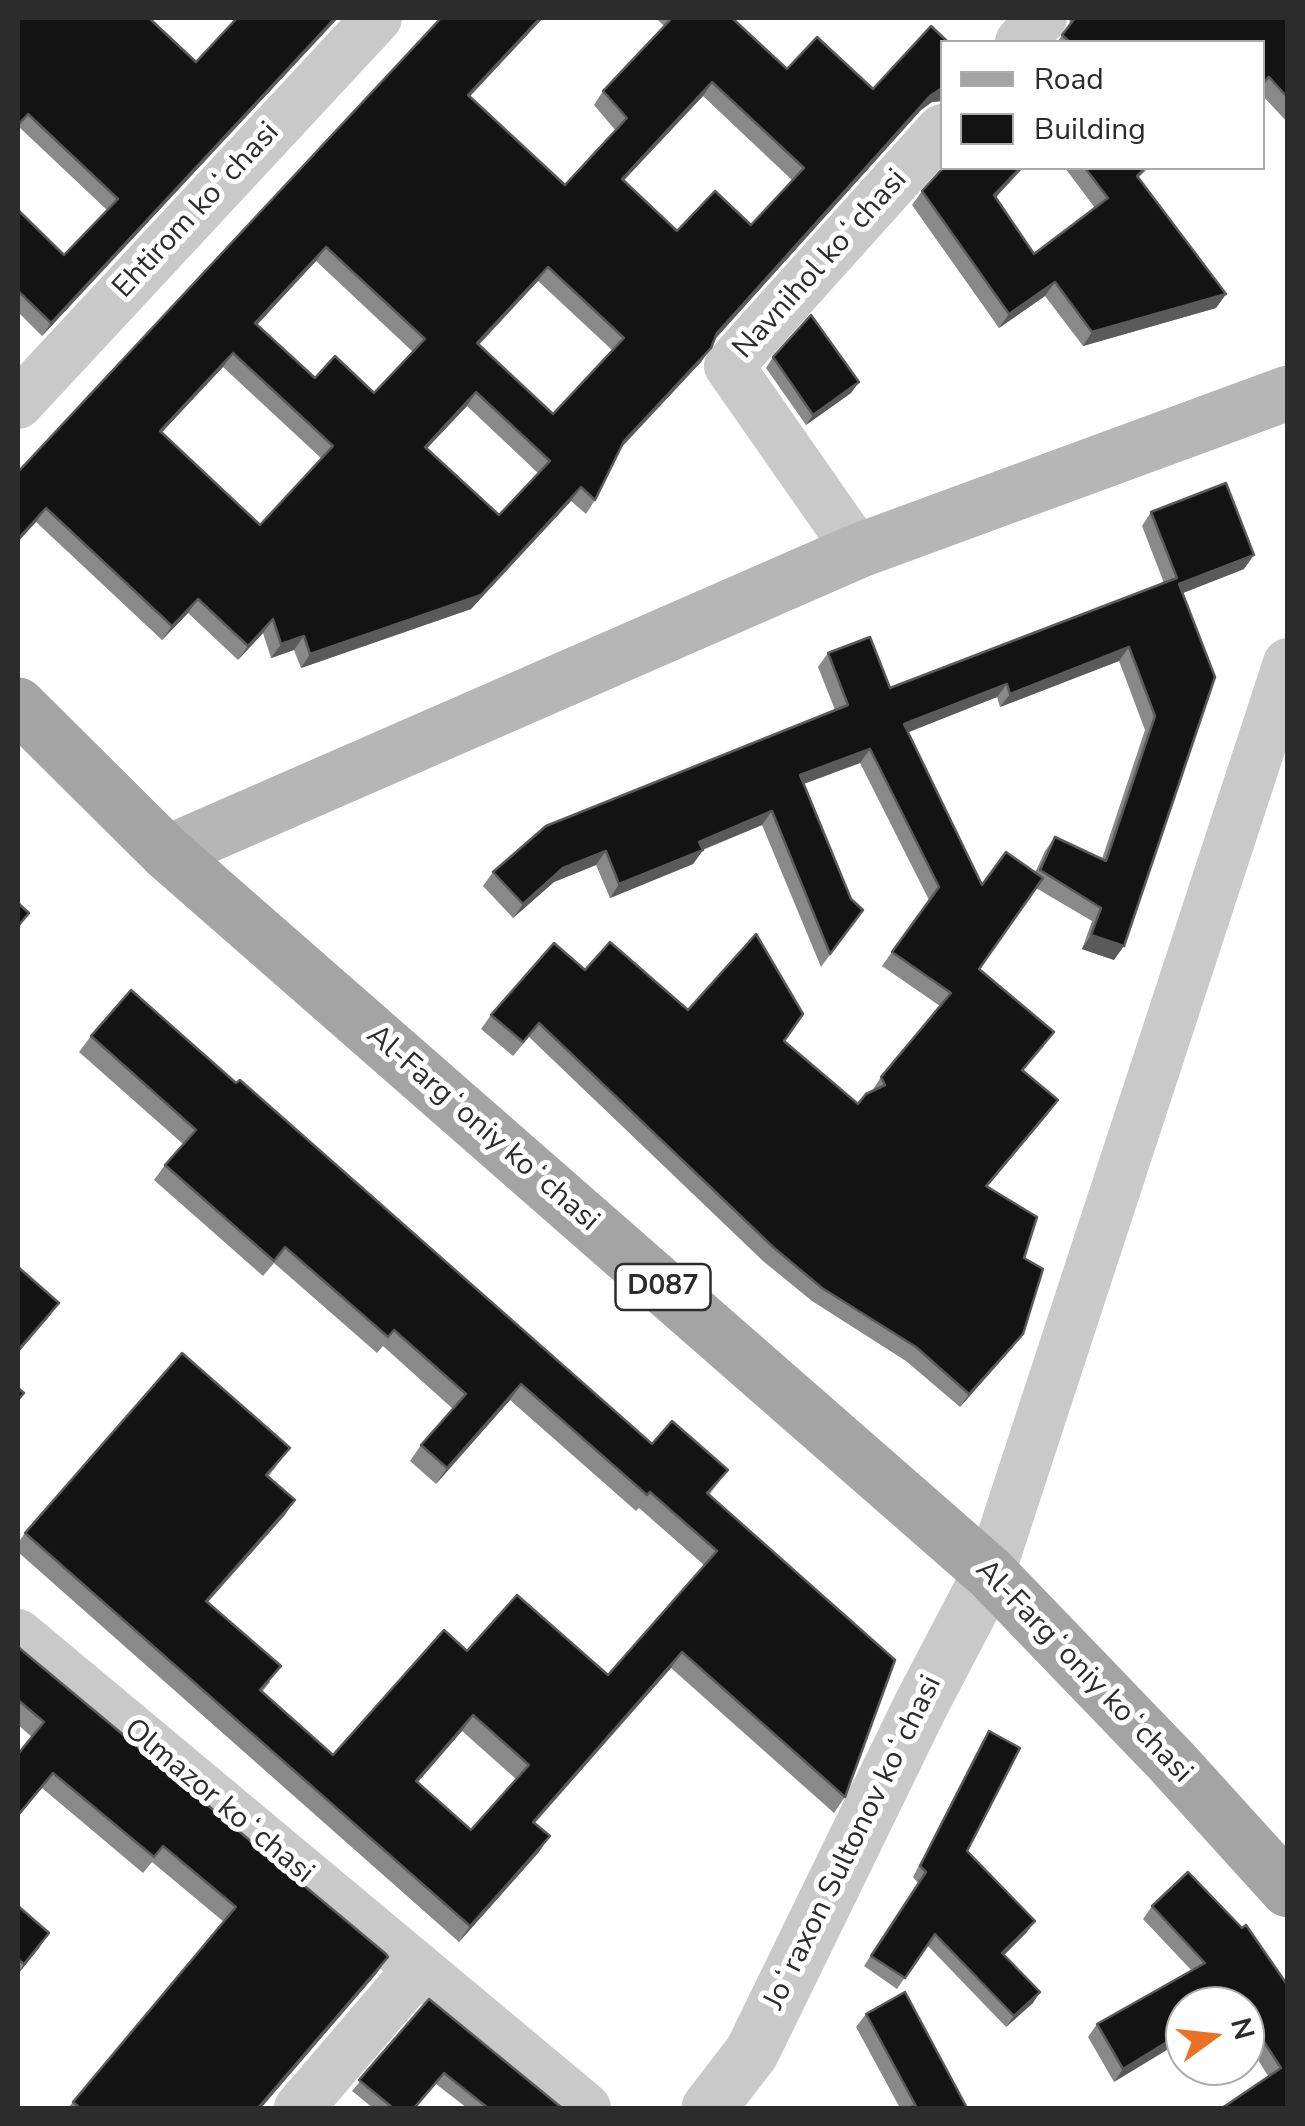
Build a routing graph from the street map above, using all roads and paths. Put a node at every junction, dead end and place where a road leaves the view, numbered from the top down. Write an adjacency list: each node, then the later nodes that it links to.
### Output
1 (378, 18): 6 (street, Ehtirom koʻchasi)
2 (1042, 18): 3 (street)
3 (1022, 40)
4 (940, 131): 7 (street, Navnihol koʻchasi)
5 (1288, 393): 7 (main road)
6 (18, 404)
7 (858, 551): 10 (main road)
8 (1288, 663): 11 (street)
9 (18, 705): 10 (main road, Al-Fargʻoniy koʻchasi / D087)
10 (167, 853): 11 (main road, Al-Fargʻoniy koʻchasi / D087)
11 (990, 1572): 13 (main road, Al-Fargʻoniy koʻchasi / D087); 17 (street, Joʻraxon Sultonov koʻchasi)
12 (18, 1634): 14 (street, Olmazor koʻchasi)
13 (1288, 1890)
14 (418, 1969): 15 (street); 16 (street, Olmazor koʻchasi)
15 (298, 2108)
16 (586, 2108)
17 (709, 2108)

